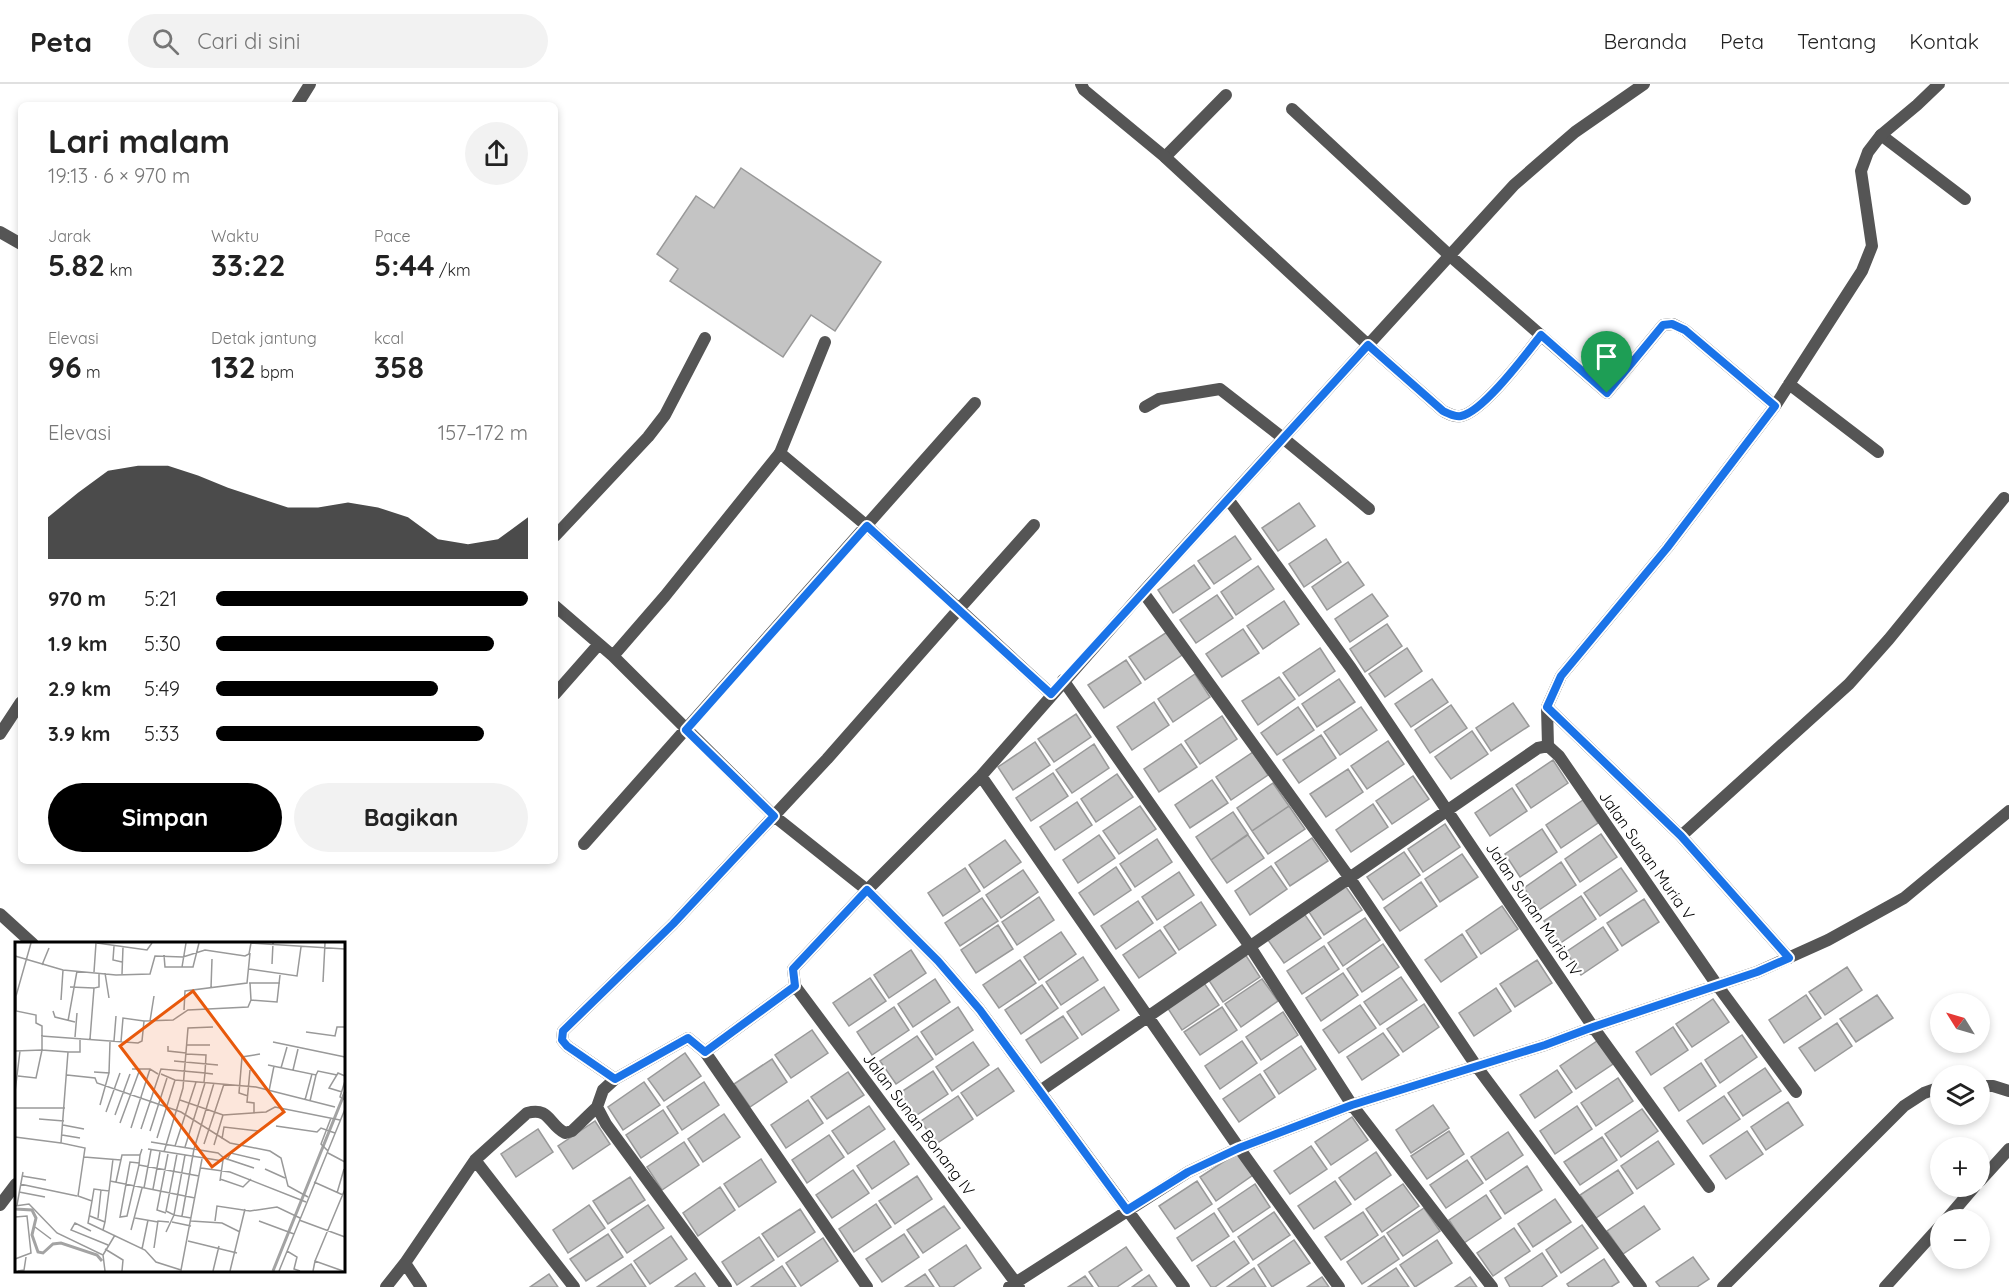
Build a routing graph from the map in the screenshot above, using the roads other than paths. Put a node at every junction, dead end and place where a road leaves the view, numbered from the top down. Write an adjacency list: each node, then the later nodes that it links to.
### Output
1 (310, 84): 6 (street)
2 (1081, 84): 9 (street)
3 (1644, 84): 13 (street)
4 (1939, 84): 8 (street)
5 (1226, 95): 9 (street)
6 (299, 102)
7 (1292, 109): 13 (street)
8 (1881, 135): 10 (street); 18 (street)
9 (1165, 157): 17 (street)
10 (1965, 199)
11 (0, 232): 12 (street)
12 (18, 242)
13 (1449, 255): 14 (street); 17 (street)
14 (1541, 335): 17 (street); 20 (street)
15 (705, 338): 30 (street)
16 (825, 342): 24 (street)
17 (1368, 345): 22 (street)
18 (1789, 384): 20 (street); 23 (street)
19 (975, 403): 29 (street)
20 (1775, 406): 40 (street)
21 (1145, 407): 22 (street)
22 (1283, 438): 26 (street); 27 (street)
23 (1878, 452)
24 (780, 453): 29 (street); 35 (street)
25 (2004, 498): 48 (street)
26 (1228, 499): 31 (street); 45 (street, Jalan Sunan Muria IV)
27 (1369, 509)
28 (1034, 525): 33 (street)
29 (867, 526): 33 (street); 41 (street)
30 (558, 533)
31 (1143, 592): 36 (street); 50 (street)
32 (558, 609): 34 (street)
33 (959, 609): 38 (street); 47 (street)
34 (599, 644): 35 (street); 37 (street)
35 (613, 656): 41 (street)
36 (1063, 680): 38 (street); 54 (street)
37 (558, 691)
38 (1051, 694): 44 (street)
39 (18, 707): 42 (street)
40 (1547, 707): 43 (street); 48 (street)
41 (686, 730): 47 (street); 49 (street)
42 (0, 734)
43 (1548, 746): 45 (street); 56 (street, Jalan Sunan Muria V)
44 (981, 776): 51 (street); 58 (street)
45 (1448, 810): 50 (street); 59 (street, Jalan Sunan Muria IV)
46 (2009, 811): 55 (street)
47 (774, 816): 51 (street); 62 (street)
48 (1681, 836): 55 (street)
49 (584, 844)
50 (1348, 877): 54 (street); 61 (street)
51 (867, 890): 57 (street); 64 (street)
52 (0, 914): 53 (street)
53 (31, 942)
54 (1249, 945): 58 (street); 68 (street)
55 (1789, 958): 56 (street)
56 (1717, 985): 59 (street); 67 (street, Jalan Sunan Muria V)
57 (795, 986): 60 (street); 82 (street, Jalan Sunan Bonang IV)
58 (1147, 1016): 64 (street); 70 (street)
59 (1593, 1027): 61 (street); 75 (street, Jalan Sunan Muria IV)
60 (705, 1052): 62 (street); 87 (street)
61 (1477, 1067): 68 (street); 91 (street)
62 (615, 1079): 69 (street)
63 (1990, 1086): 66 (street)
64 (1040, 1090): 79 (street)
65 (1930, 1091): 92 (street)
66 (2009, 1091)
67 (1796, 1092)
68 (1352, 1105): 70 (street); 90 (street)
69 (597, 1107): 72 (street); 86 (street)
70 (1239, 1148): 79 (street); 89 (street)
71 (2009, 1149): 73 (street)
72 (475, 1160): 81 (street); 85 (street)
73 (1990, 1170)
74 (15, 1185): 77 (street)
75 (1709, 1187)
76 (1966, 1197): 78 (street)
77 (0, 1205)
78 (1956, 1209)
79 (1127, 1210): 82 (street); 88 (street)
80 (1930, 1237): 93 (street)
81 (405, 1263): 83 (street); 84 (street)
82 (1015, 1286)
83 (386, 1287)
84 (421, 1287)
85 (574, 1287)
86 (726, 1287)
87 (867, 1287)
88 (1184, 1287)
89 (1339, 1287)
90 (1492, 1287)
91 (1641, 1287)
92 (1723, 1287)
93 (1885, 1287)

